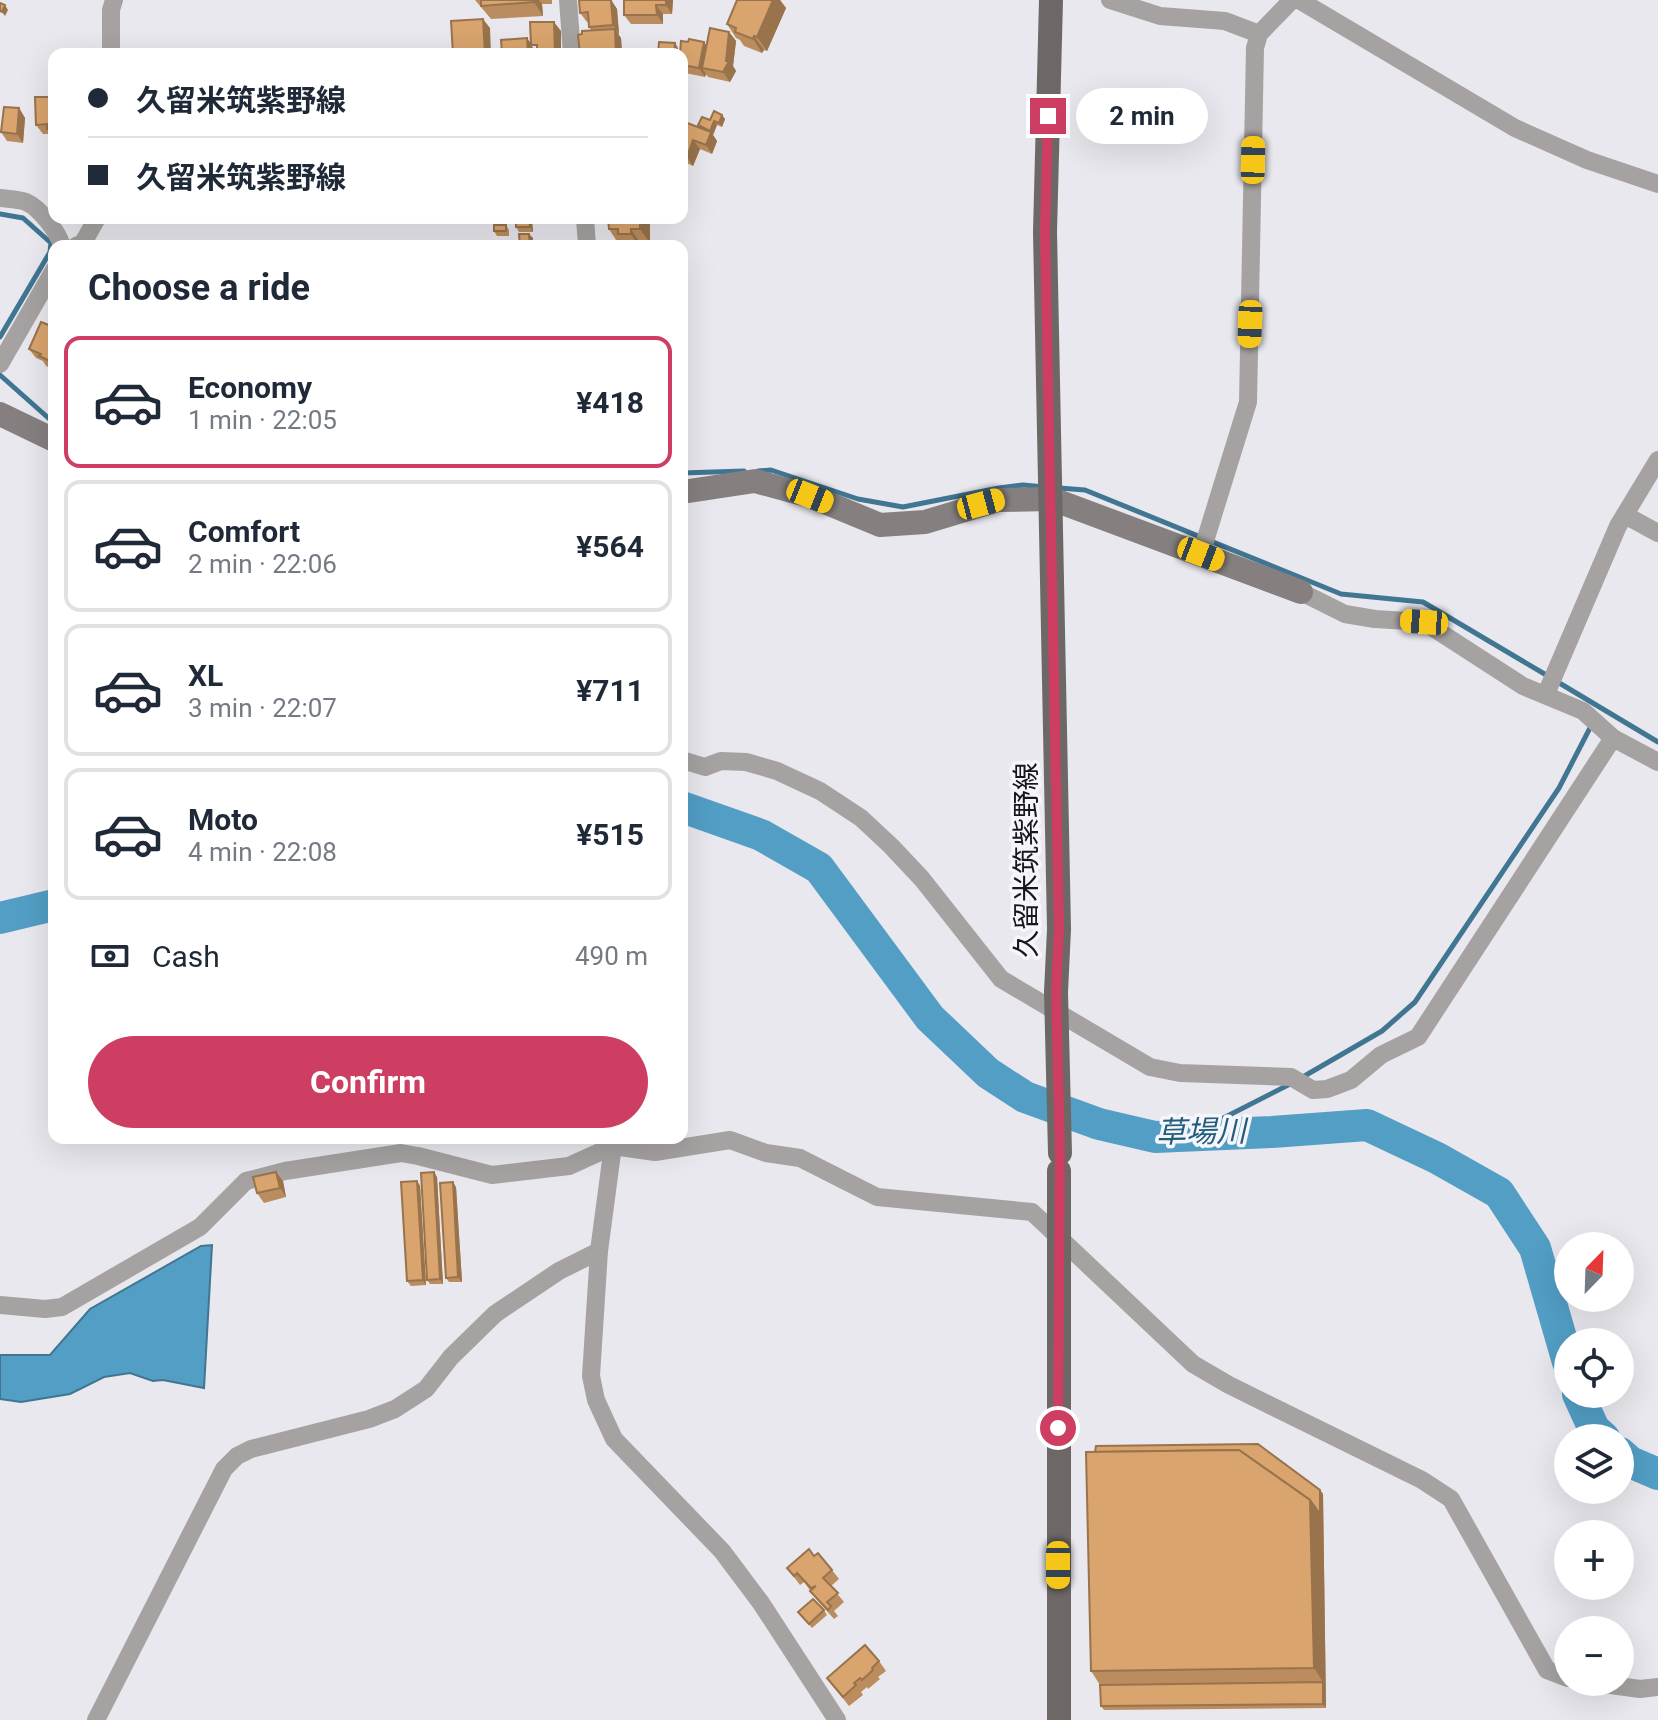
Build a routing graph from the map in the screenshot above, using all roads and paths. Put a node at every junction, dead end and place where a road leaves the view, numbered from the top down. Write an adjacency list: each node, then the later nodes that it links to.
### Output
1 (114, 0): 8 (street)
2 (568, 0): 9 (street)
3 (1051, 0): 21 (main road, 久留米筑紫野線)
4 (1110, 0): 7 (street)
5 (1292, 0): 7 (street)
6 (1299, 0): 10 (street)
7 (1259, 34): 24 (street)
8 (111, 48)
9 (572, 48)
10 (1658, 184)
11 (0, 198): 12 (street)
12 (48, 224)
13 (48, 224): 14 (street)
14 (60, 240)
15 (48, 280): 16 (street)
16 (0, 364)
17 (0, 414): 18 (street)
18 (48, 436)
19 (1658, 460): 22 (street)
20 (688, 491): 21 (street)
21 (1052, 499): 24 (street); 40 (main road, 久留米筑紫野線, bridge)
22 (1625, 515): 23 (street); 26 (street)
23 (1658, 533)
24 (1201, 554): 25 (street)
25 (1301, 592): 26 (street)
26 (1546, 694): 27 (street)
27 (1613, 738): 28 (street); 29 (street)
28 (688, 762)
29 (1658, 762)
30 (610, 1144): 34 (street)
31 (614, 1144): 33 (street)
32 (622, 1144): 35 (street)
33 (599, 1251): 38 (street); 39 (street)
34 (0, 1305)
35 (1554, 1673)
36 (1658, 1687): 37 (street)
37 (1634, 1688)
38 (96, 1720)
39 (837, 1720)
40 (1059, 1720)

